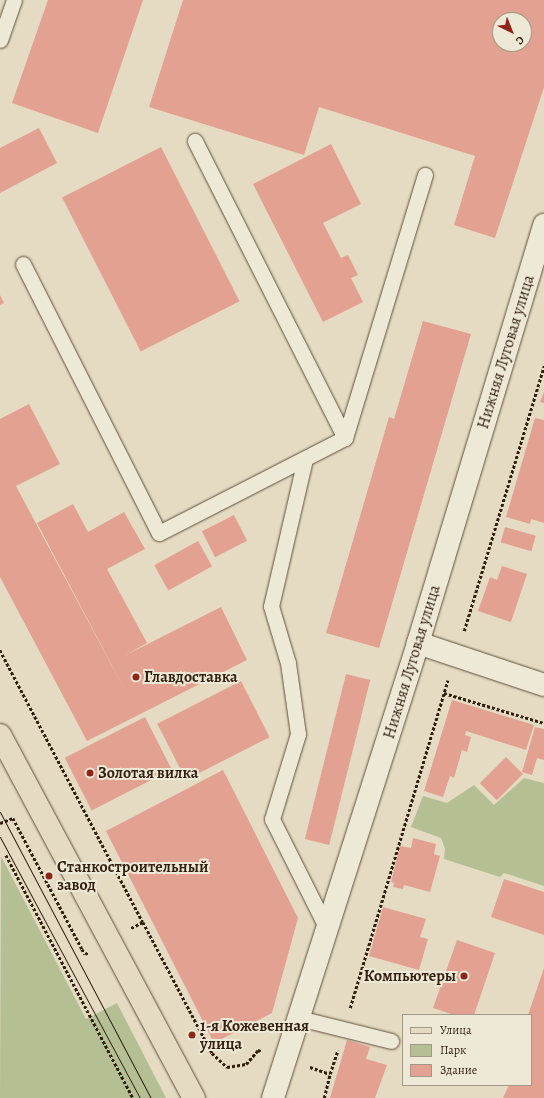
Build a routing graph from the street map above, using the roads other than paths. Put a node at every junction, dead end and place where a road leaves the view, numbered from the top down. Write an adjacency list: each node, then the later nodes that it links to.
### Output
1 (14, 0): 2 (lane)
2 (0, 40)
3 (195, 141): 7 (lane)
4 (425, 175): 7 (lane)
5 (544, 224): 9 (street, Нижняя Луговая улица)
6 (23, 264): 8 (lane)
7 (346, 438): 8 (lane)
8 (305, 459): 12 (lane)
9 (418, 643): 10 (street); 12 (street, Нижняя Луговая улица)
10 (544, 685)
11 (0, 735): 15 (main road)
12 (327, 929): 13 (street, Нижняя Луговая улица)
13 (299, 1018): 14 (lane); 16 (street, Нижняя Луговая улица)
14 (391, 1042)
15 (194, 1098)
16 (273, 1098)

